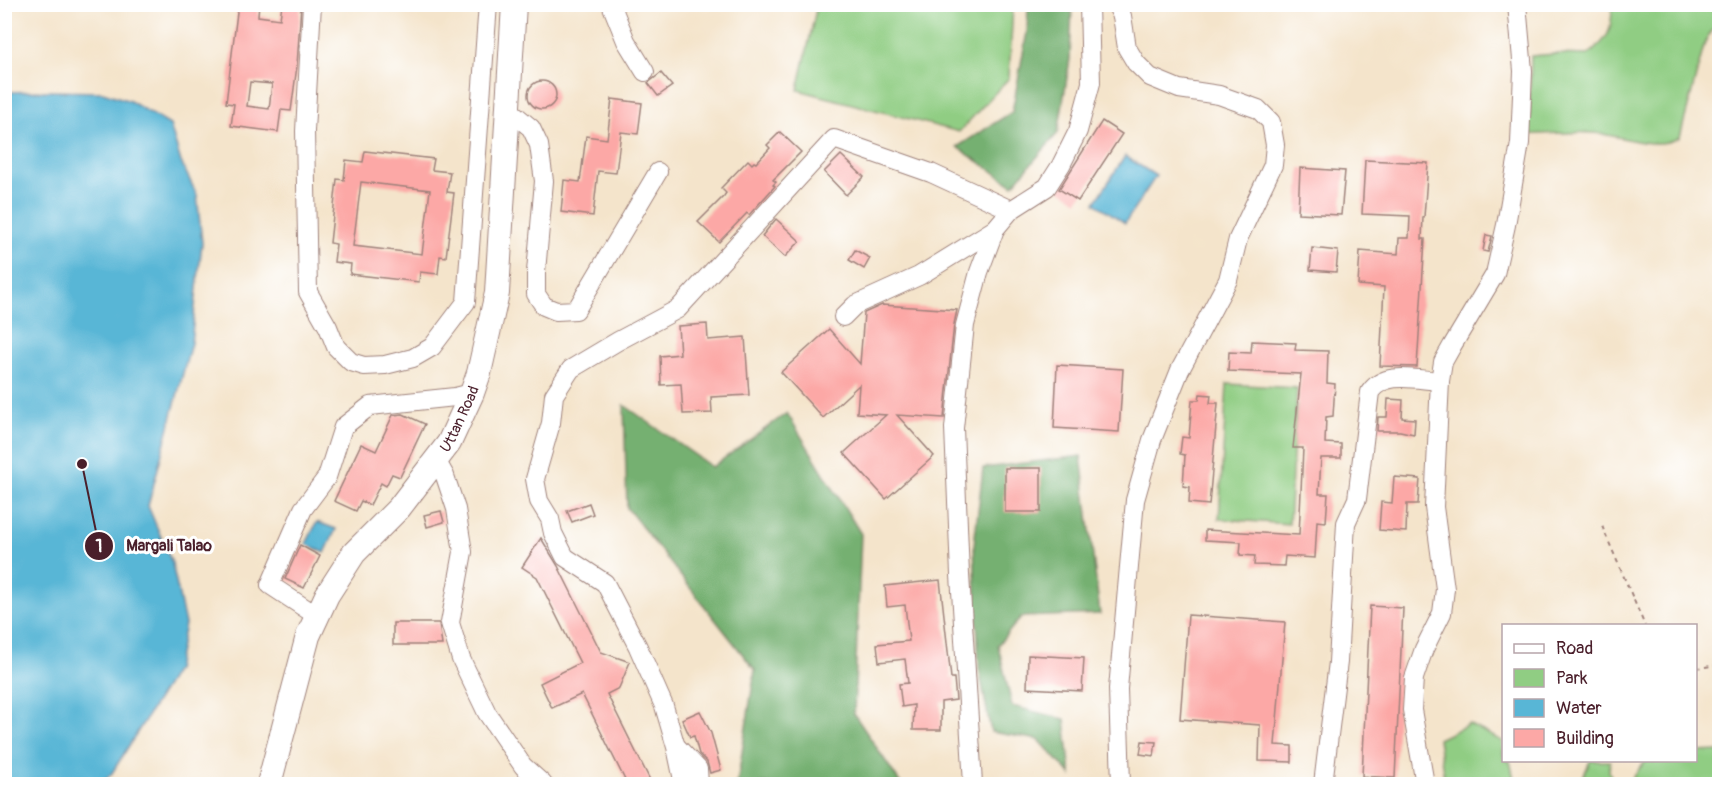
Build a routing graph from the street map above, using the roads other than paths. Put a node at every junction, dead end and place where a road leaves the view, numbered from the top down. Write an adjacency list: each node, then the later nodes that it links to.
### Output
1 (312, 4): 2 (street)
2 (488, 4)
3 (514, 4): 9 (main road, Uttan Road)
4 (611, 4): 8 (street)
5 (1089, 4): 11 (street)
6 (1116, 4): 24 (street)
7 (1517, 4): 14 (street)
8 (645, 72)
9 (508, 109): 10 (street); 15 (main road, Uttan Road)
10 (658, 172)
11 (1011, 210): 12 (street); 18 (street)
12 (994, 229): 13 (street); 23 (street)
13 (843, 317)
14 (1440, 381): 25 (street); 26 (street)
15 (472, 393): 16 (main road, Uttan Road); 17 (street)
16 (436, 460): 17 (main road, Uttan Road); 20 (street)
17 (317, 616): 19 (main road, Uttan Road)
18 (676, 747): 21 (street); 22 (street)
19 (269, 784)
20 (543, 784)
21 (681, 784)
22 (699, 784)
23 (973, 784)
24 (1120, 784)
25 (1323, 784)
26 (1425, 784)

